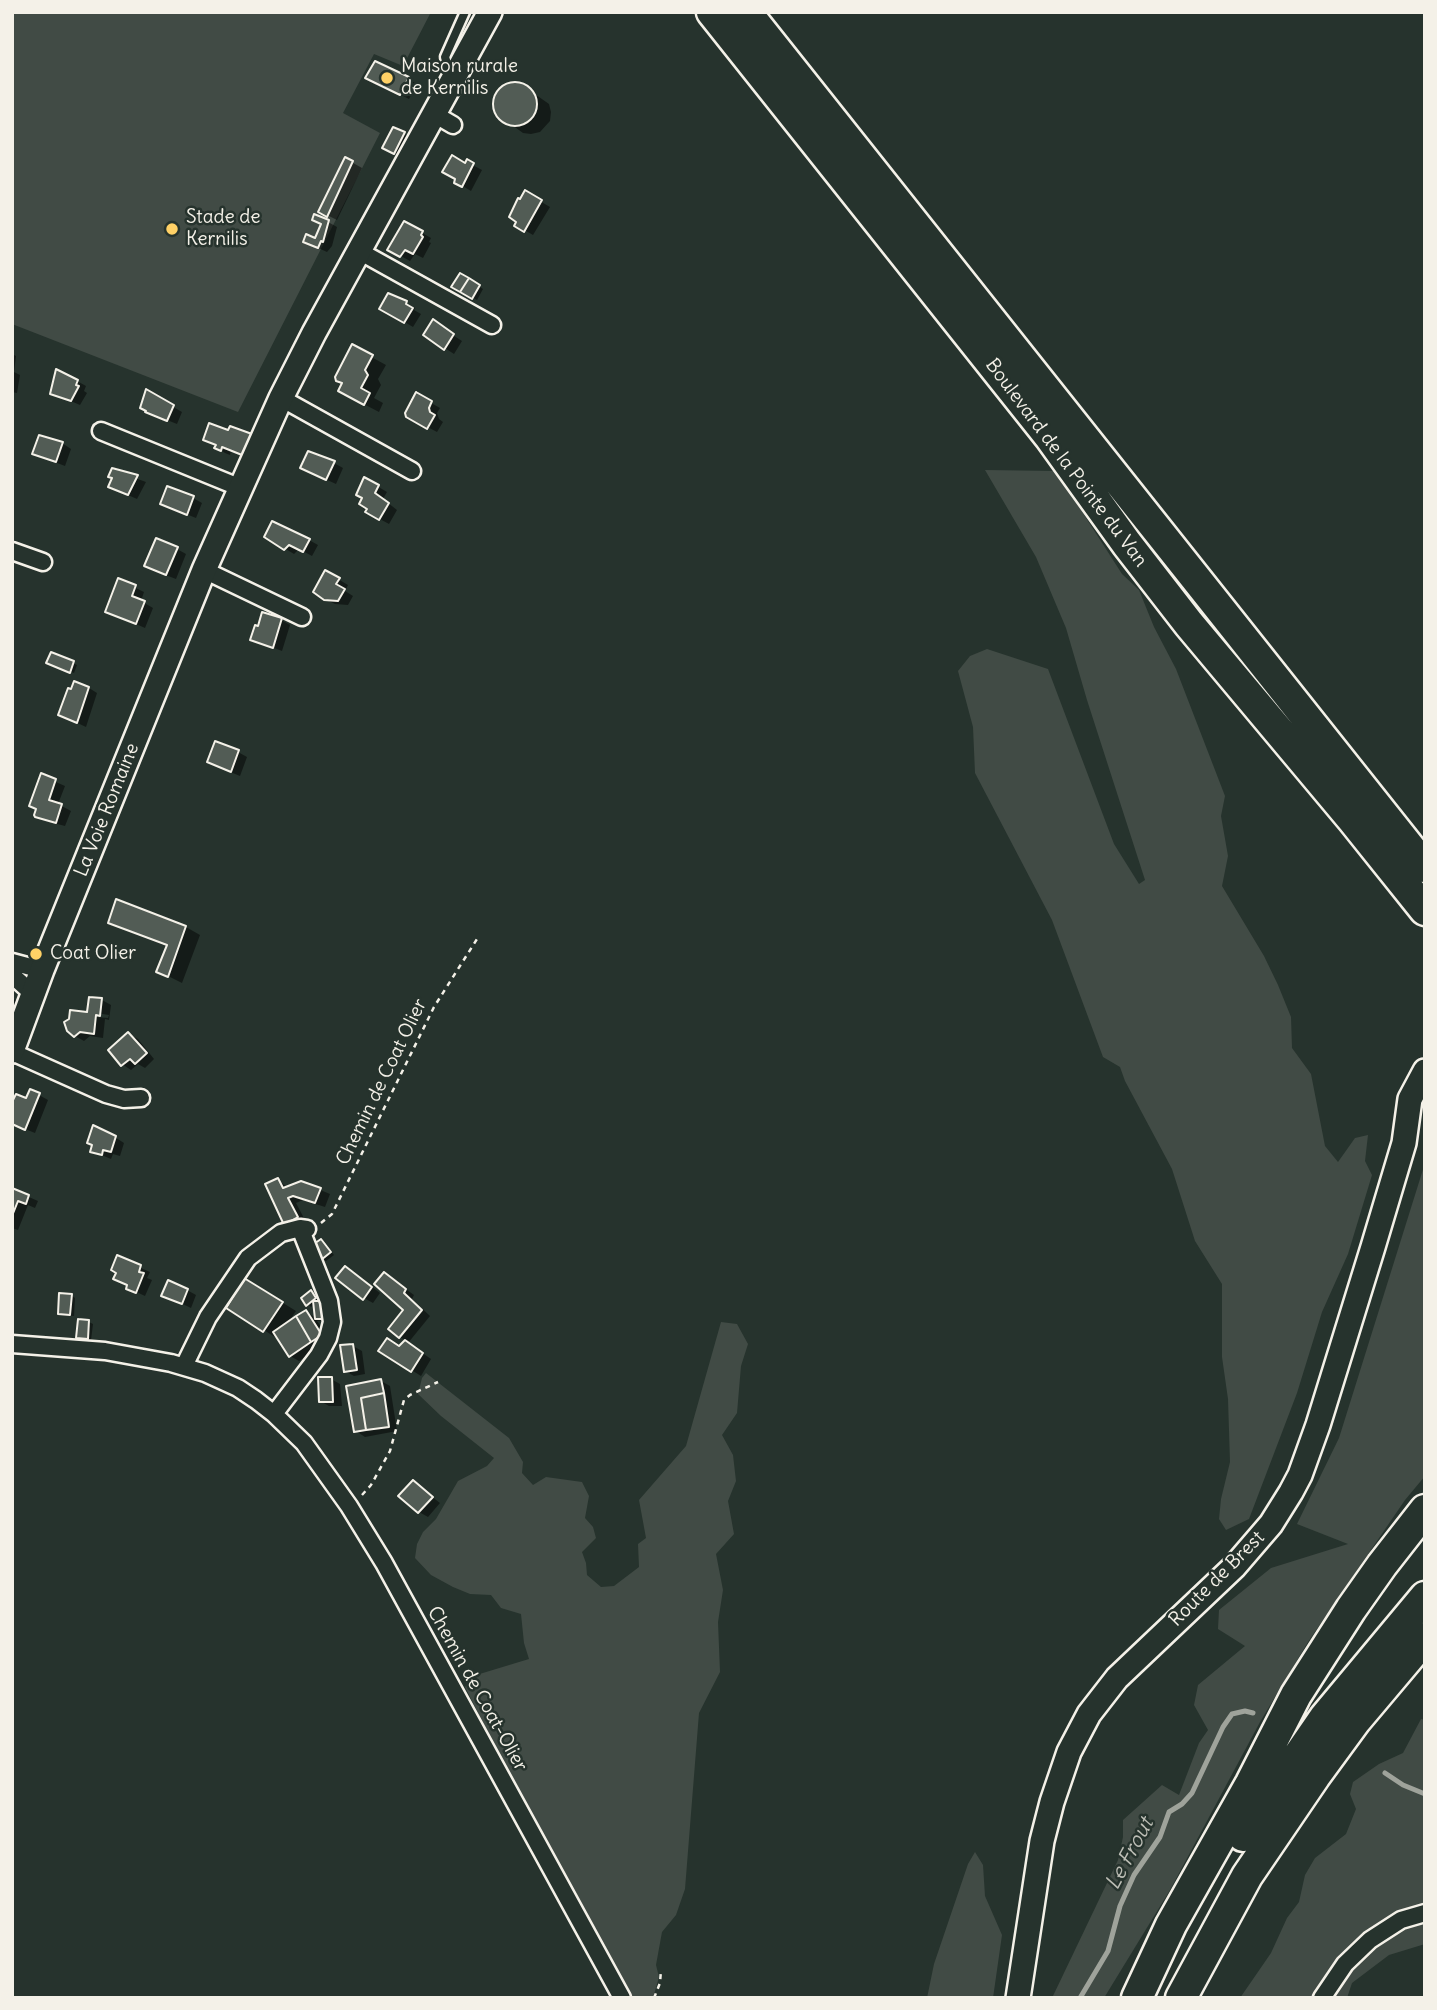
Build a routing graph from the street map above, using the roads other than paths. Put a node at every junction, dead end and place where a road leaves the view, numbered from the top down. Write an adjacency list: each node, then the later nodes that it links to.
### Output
1 (465, 12): 5 (lane)
2 (489, 12): 5 (street, La Voie Romaine)
3 (712, 12): 17 (highway, Boulevard de la Pointe du Van)
4 (746, 12): 16 (highway, Boulevard de la Pointe du Van)
5 (454, 76): 6 (street, La Voie Romaine)
6 (359, 251): 7 (street); 8 (street, La Voie Romaine)
7 (492, 325)
8 (281, 398): 10 (street); 11 (street, La Voie Romaine)
9 (101, 431): 11 (street)
10 (412, 471)
11 (241, 488): 14 (street, La Voie Romaine)
12 (12, 551): 13 (street)
13 (43, 562)
14 (204, 570): 15 (street); 19 (street, La Voie Romaine)
15 (302, 617)
16 (1425, 867)
17 (1425, 910)
18 (12, 962): 19 (street)
19 (42, 970): 21 (street, La Voie Romaine)
20 (12, 975): 21 (street)
21 (33, 994): 22 (street, La Voie Romaine)
22 (12, 1051): 24 (street)
23 (1425, 1071): 26 (street, Route de Brest)
24 (141, 1098)
25 (1425, 1113): 26 (street, Route de Brest)
26 (1404, 1143): 35 (street, Route de Brest)
27 (12, 1344): 28 (street, Chemin de Coat-Olier)
28 (184, 1366): 29 (street, Chemin de Coat-Olier); 29 (street)
29 (274, 1414): 34 (street, Chemin de Coat-Olier)
30 (1425, 1510): 36 (highway)
31 (1425, 1597): 37 (highway)
32 (1425, 1638): 38 (highway)
33 (1425, 1913): 39 (street)
34 (622, 1998)
35 (1018, 1998)
36 (1136, 1998)
37 (1151, 1998)
38 (1181, 1998)
39 (1322, 1998)

